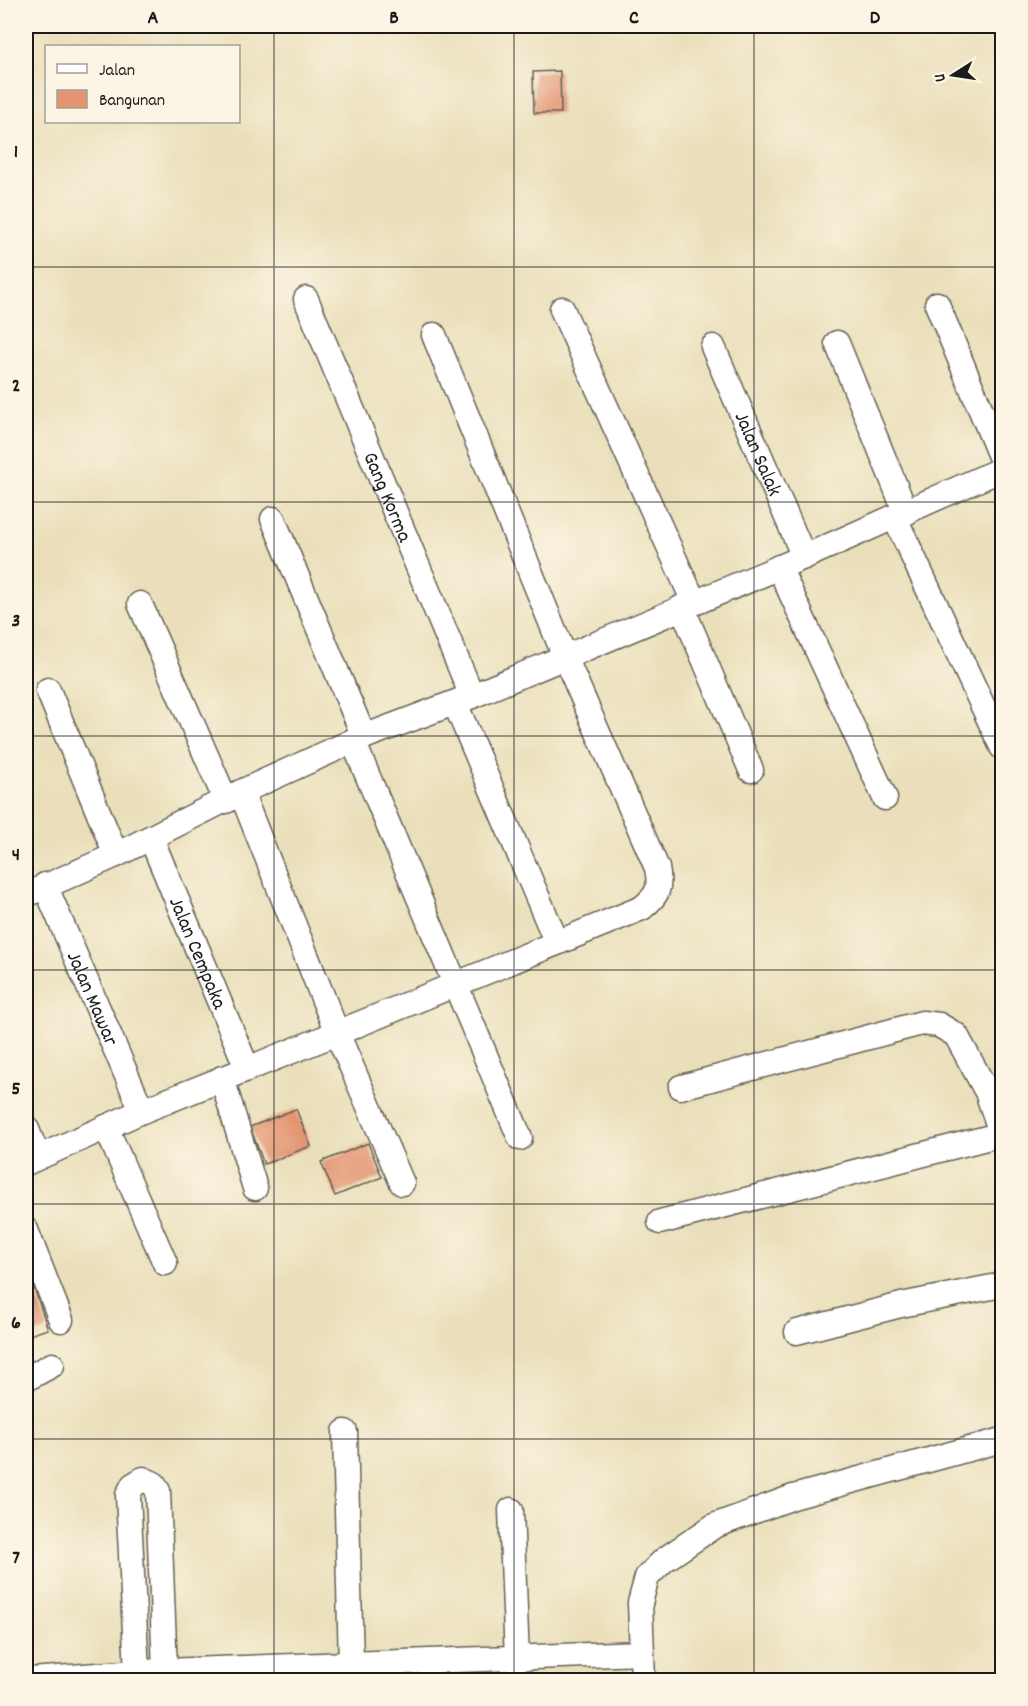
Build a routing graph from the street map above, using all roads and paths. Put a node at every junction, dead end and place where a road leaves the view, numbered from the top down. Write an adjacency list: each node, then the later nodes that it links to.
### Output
1 (306, 299): 16 (street, Gang Korma)
2 (937, 304): 7 (street)
3 (562, 309): 13 (street)
4 (434, 334): 14 (street)
5 (837, 343): 8 (street)
6 (713, 347): 10 (street, Jalan Salak)
7 (1000, 473): 8 (street)
8 (900, 515): 10 (street); 18 (street)
9 (273, 519): 17 (street)
10 (804, 557): 11 (street)
11 (779, 567): 13 (street); 21 (street)
12 (141, 604): 20 (street)
13 (688, 605): 14 (street); 19 (street)
14 (565, 657): 16 (street); 25 (street)
15 (48, 690): 23 (street)
16 (464, 700): 17 (street); 25 (street, Gang Korma)
17 (358, 739): 20 (street); 26 (street)
18 (1002, 747)
19 (751, 770)
20 (233, 796): 22 (street); 27 (street)
21 (885, 798)
22 (151, 838): 23 (street); 28 (street, Jalan Cempaka)
23 (116, 855): 24 (street)
24 (35, 890): 31 (street, Jalan Mawar)
25 (557, 943): 26 (street)
26 (455, 985): 27 (street); 35 (street)
27 (337, 1033): 28 (street); 37 (street)
28 (247, 1068): 29 (street)
29 (222, 1078): 31 (street); 38 (street)
30 (681, 1087): 34 (street)
31 (142, 1110): 33 (street)
32 (26, 1127): 36 (street)
33 (106, 1127): 36 (street); 41 (street)
34 (1002, 1135): 39 (street)
35 (520, 1137)
36 (32, 1160)
37 (402, 1183)
38 (255, 1188)
39 (660, 1222)
40 (26, 1230): 43 (street)
41 (165, 1263)
42 (1002, 1285): 44 (street)
43 (61, 1320)
44 (797, 1332)
45 (52, 1365): 46 (street)
46 (26, 1379)
47 (345, 1432): 52 (street)
48 (1002, 1440): 50 (street)
49 (511, 1509): 51 (street)
50 (641, 1653): 51 (street); 55 (street)
51 (517, 1659): 52 (street)
52 (351, 1664): 53 (street)
53 (152, 1676): 53 (street); 54 (street)
54 (30, 1680)
55 (643, 1680)

